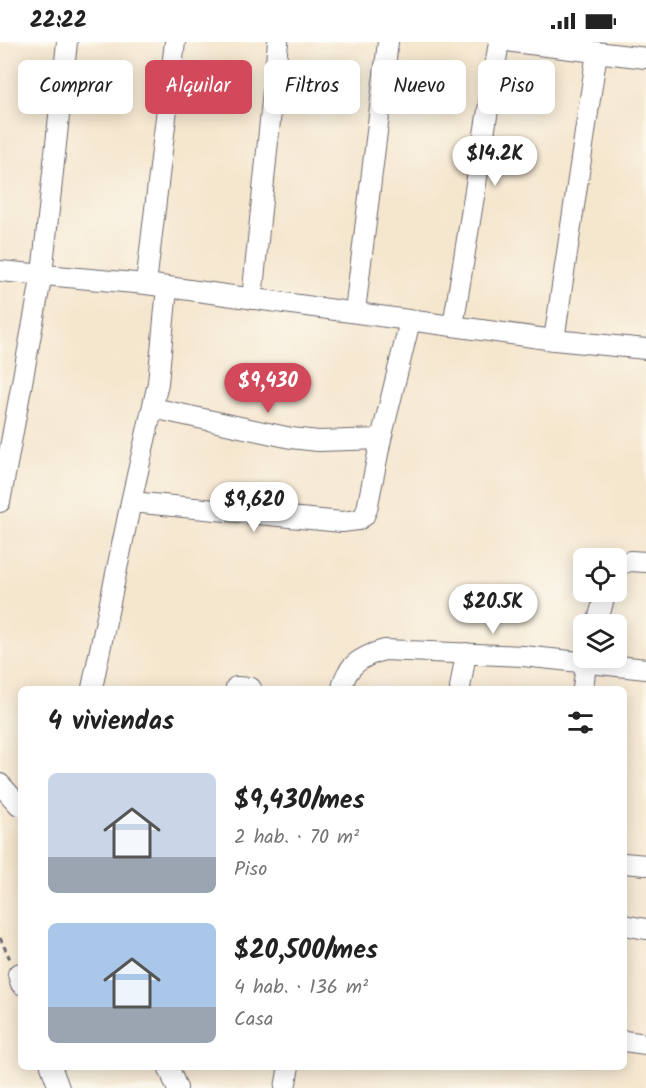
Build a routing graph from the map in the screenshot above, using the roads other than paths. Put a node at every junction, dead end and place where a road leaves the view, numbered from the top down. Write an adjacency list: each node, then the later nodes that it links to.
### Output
1 (67, 42): 10 (street)
2 (175, 42): 11 (street)
3 (278, 42): 13 (street)
4 (388, 42): 14 (street)
5 (499, 42): 16 (street)
6 (513, 42): 7 (street)
7 (597, 52): 8 (street); 17 (street)
8 (646, 58)
9 (0, 271): 10 (street)
10 (42, 274): 11 (street); 21 (street)
11 (146, 284): 12 (street)
12 (167, 288): 13 (street); 19 (street)
13 (252, 299): 14 (street)
14 (355, 311): 15 (street)
15 (410, 321): 16 (street); 20 (street)
16 (453, 326): 17 (street)
17 (554, 340): 18 (street)
18 (646, 349)
19 (153, 408): 20 (street); 22 (street)
20 (381, 439): 22 (street)
21 (0, 502)
22 (131, 502): 30 (street)
23 (627, 562): 24 (street)
24 (646, 562)
25 (466, 653): 26 (street); 31 (street); 32 (street)
26 (573, 659)
27 (627, 666): 29 (street)
28 (585, 668): 33 (street)
29 (646, 669)
30 (92, 686)
31 (342, 686)
32 (460, 686)
33 (583, 686)
34 (0, 784): 35 (street)
35 (13, 806)
36 (627, 863): 37 (street)
37 (646, 865)
38 (627, 926): 39 (street)
39 (646, 929)
40 (627, 1041): 41 (street)
41 (646, 1044)
42 (52, 1070): 45 (street)
43 (170, 1070): 46 (street)
44 (288, 1070): 47 (street)
45 (59, 1088)
46 (177, 1088)
47 (285, 1088)

